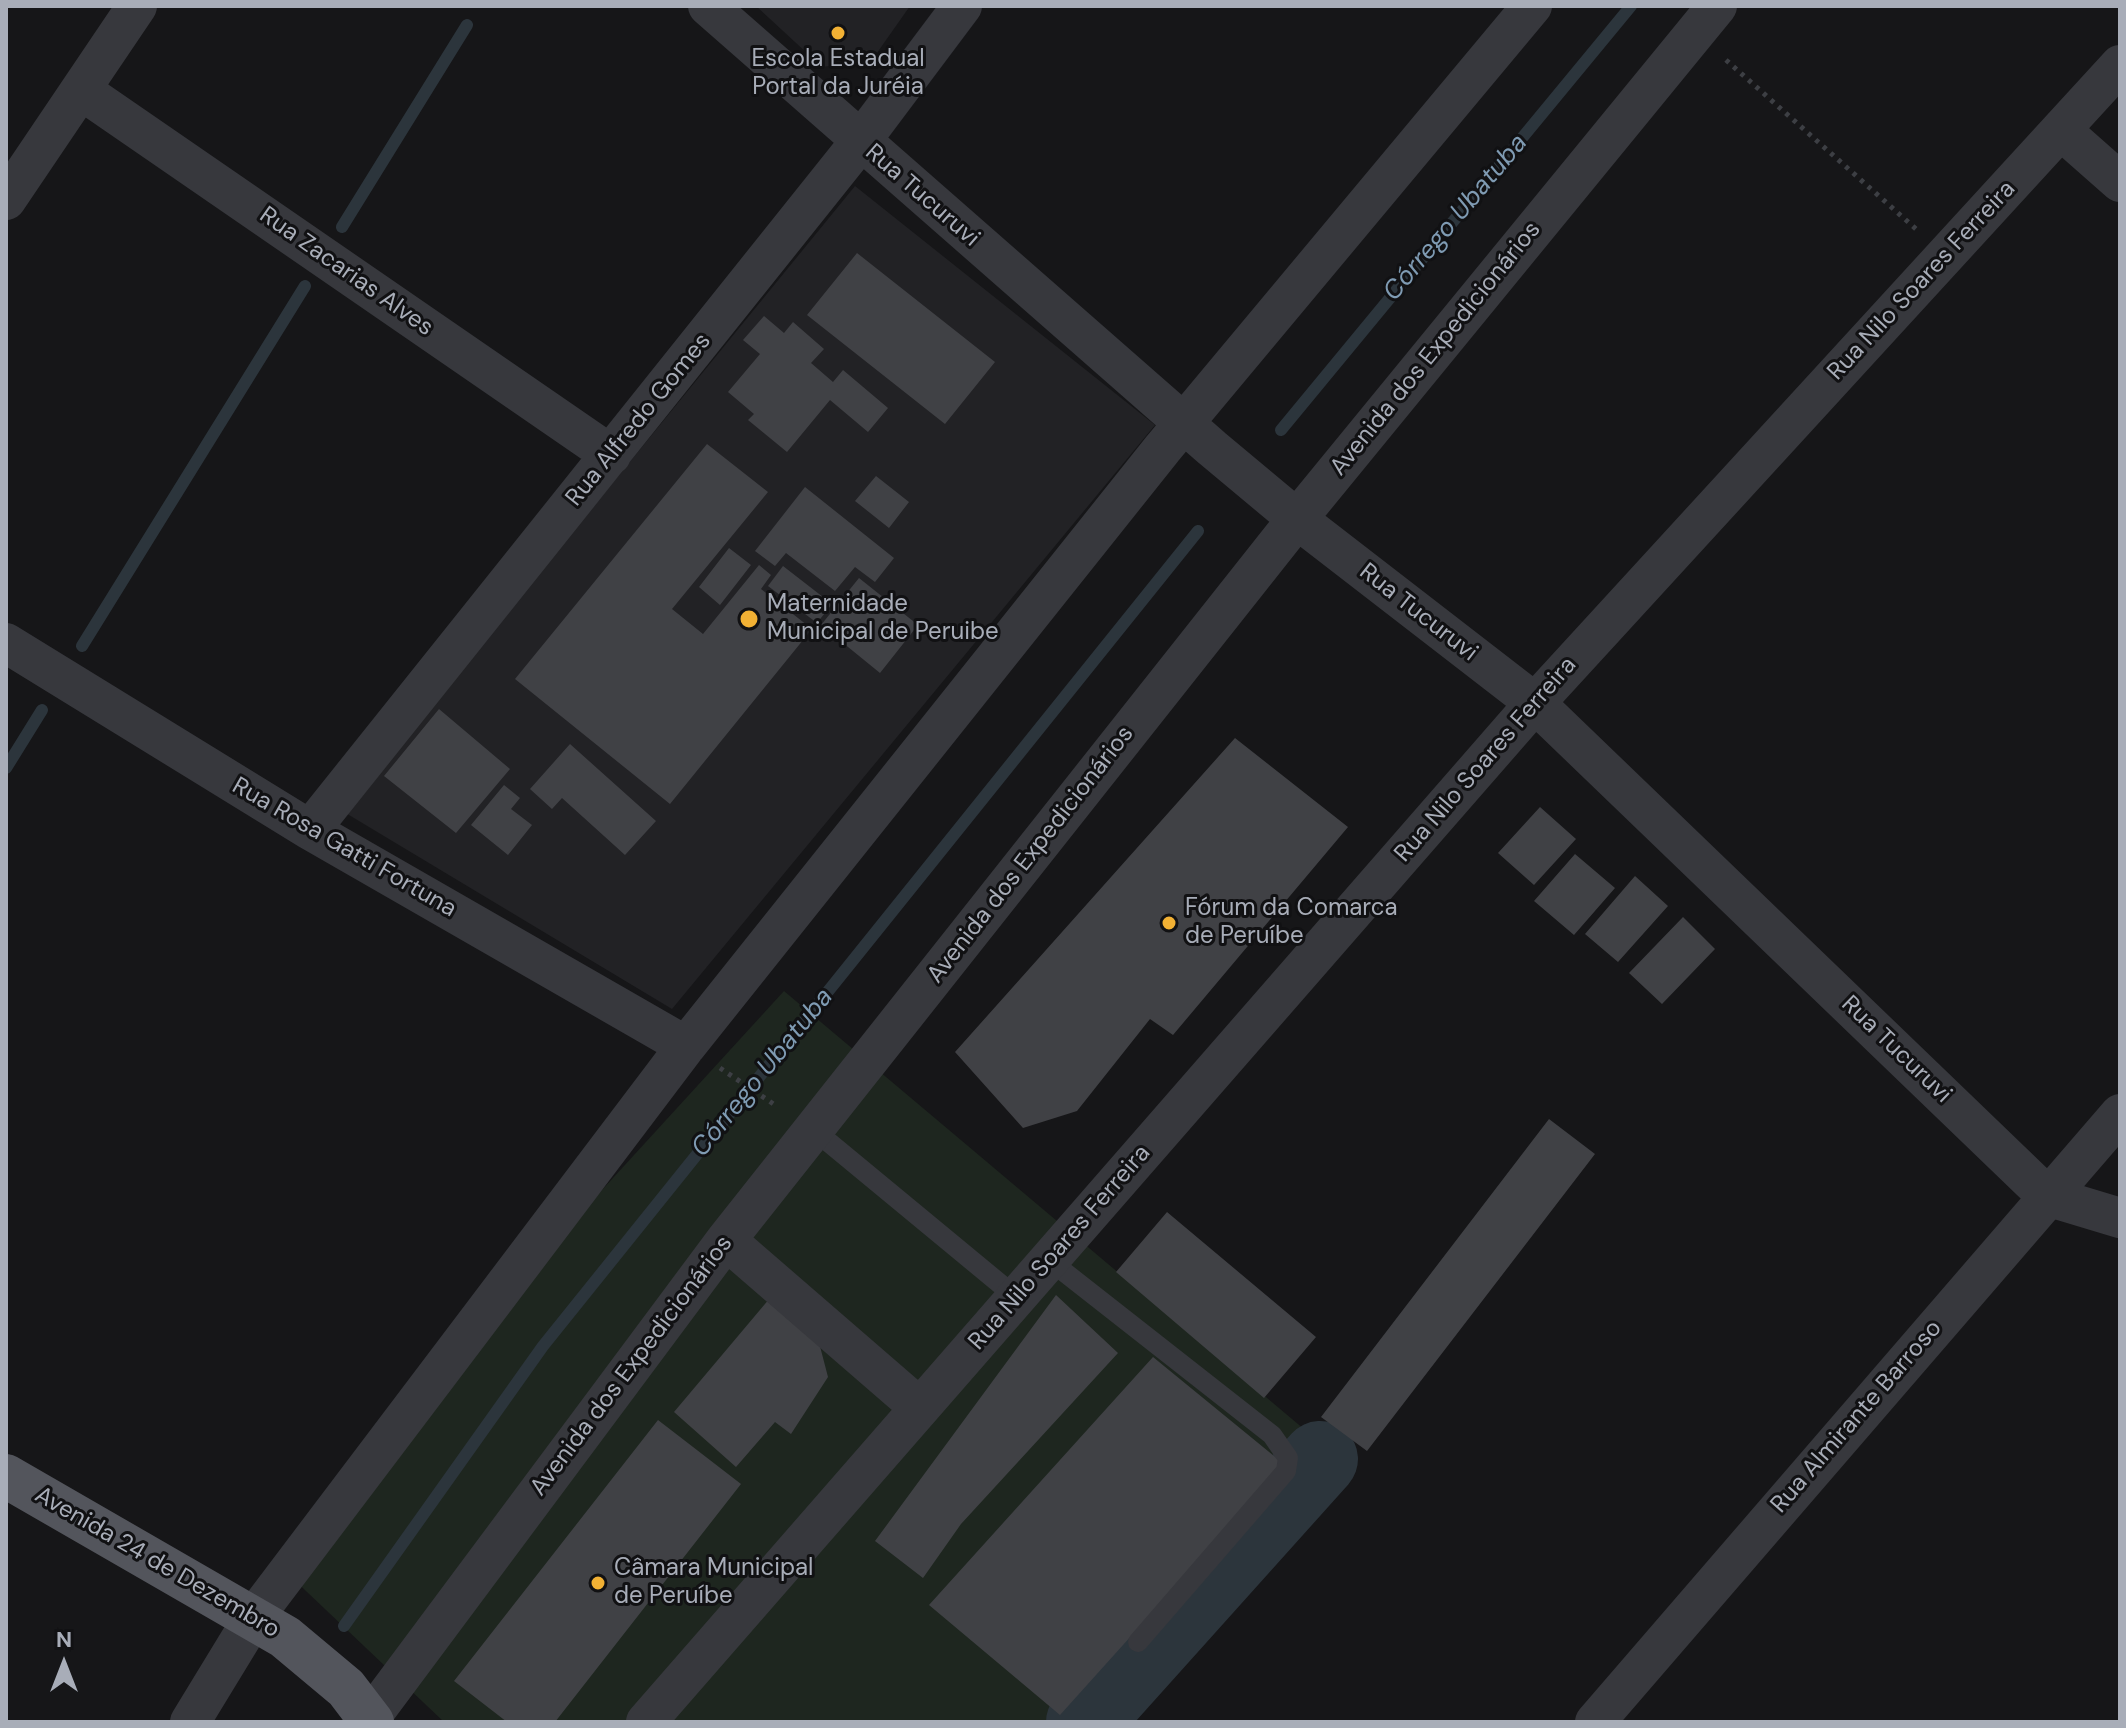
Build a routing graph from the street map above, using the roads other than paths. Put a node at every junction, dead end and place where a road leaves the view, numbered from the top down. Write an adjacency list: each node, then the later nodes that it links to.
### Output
1 (137, 6): 7 (street)
2 (708, 6): 9 (street, Rua Tucuruvi)
3 (962, 6): 9 (street, Rua Alfredo Gomes)
4 (1532, 6): 12 (street)
5 (1706, 20): 14 (street, Avenida dos Expedicionários)
6 (2120, 65): 8 (street, Rua Nilo Soares Ferreira)
7 (81, 90): 11 (street); 13 (street, Rua Zacarias Alves)
8 (2061, 130): 10 (street); 16 (street, Rua Nilo Soares Ferreira)
9 (860, 142): 12 (street, Rua Tucuruvi); 13 (street, Rua Alfredo Gomes)
10 (2120, 182)
11 (6, 200)
12 (1183, 424): 14 (street, Rua Tucuruvi); 18 (street)
13 (611, 455): 17 (street, Rua Alfredo Gomes)
14 (1297, 519): 16 (street, Rua Tucuruvi); 20 (street, Avenida dos Expedicionários)
15 (6, 643): 17 (street, Rua Rosa Gatti Fortuna)
16 (1535, 703): 21 (street, Rua Tucuruvi); 24 (street, Rua Nilo Soares Ferreira)
17 (310, 830): 18 (street, Rua Rosa Gatti Fortuna)
18 (697, 1053): 28 (street)
19 (2120, 1114): 21 (street, Rua Almirante Barroso)
20 (814, 1130): 23 (street, Avenida dos Expedicionários); 25 (lane)
21 (2047, 1196): 22 (street, Rua Tucuruvi); 33 (street, Rua Almirante Barroso)
22 (2120, 1218)
23 (726, 1240): 26 (street); 30 (street, Avenida dos Expedicionários)
24 (1049, 1260): 25 (street, Rua Nilo Soares Ferreira); 29 (lane)
25 (1016, 1297): 26 (street, Rua Nilo Soares Ferreira)
26 (920, 1408): 32 (street, Rua Nilo Soares Ferreira)
27 (6, 1476): 28 (main road, Avenida 24 de Dezembro)
28 (254, 1617): 30 (main road, Avenida 24 de Dezembro); 31 (street)
29 (1138, 1642)
30 (370, 1721)
31 (190, 1722)
32 (646, 1722)
33 (1595, 1722)

